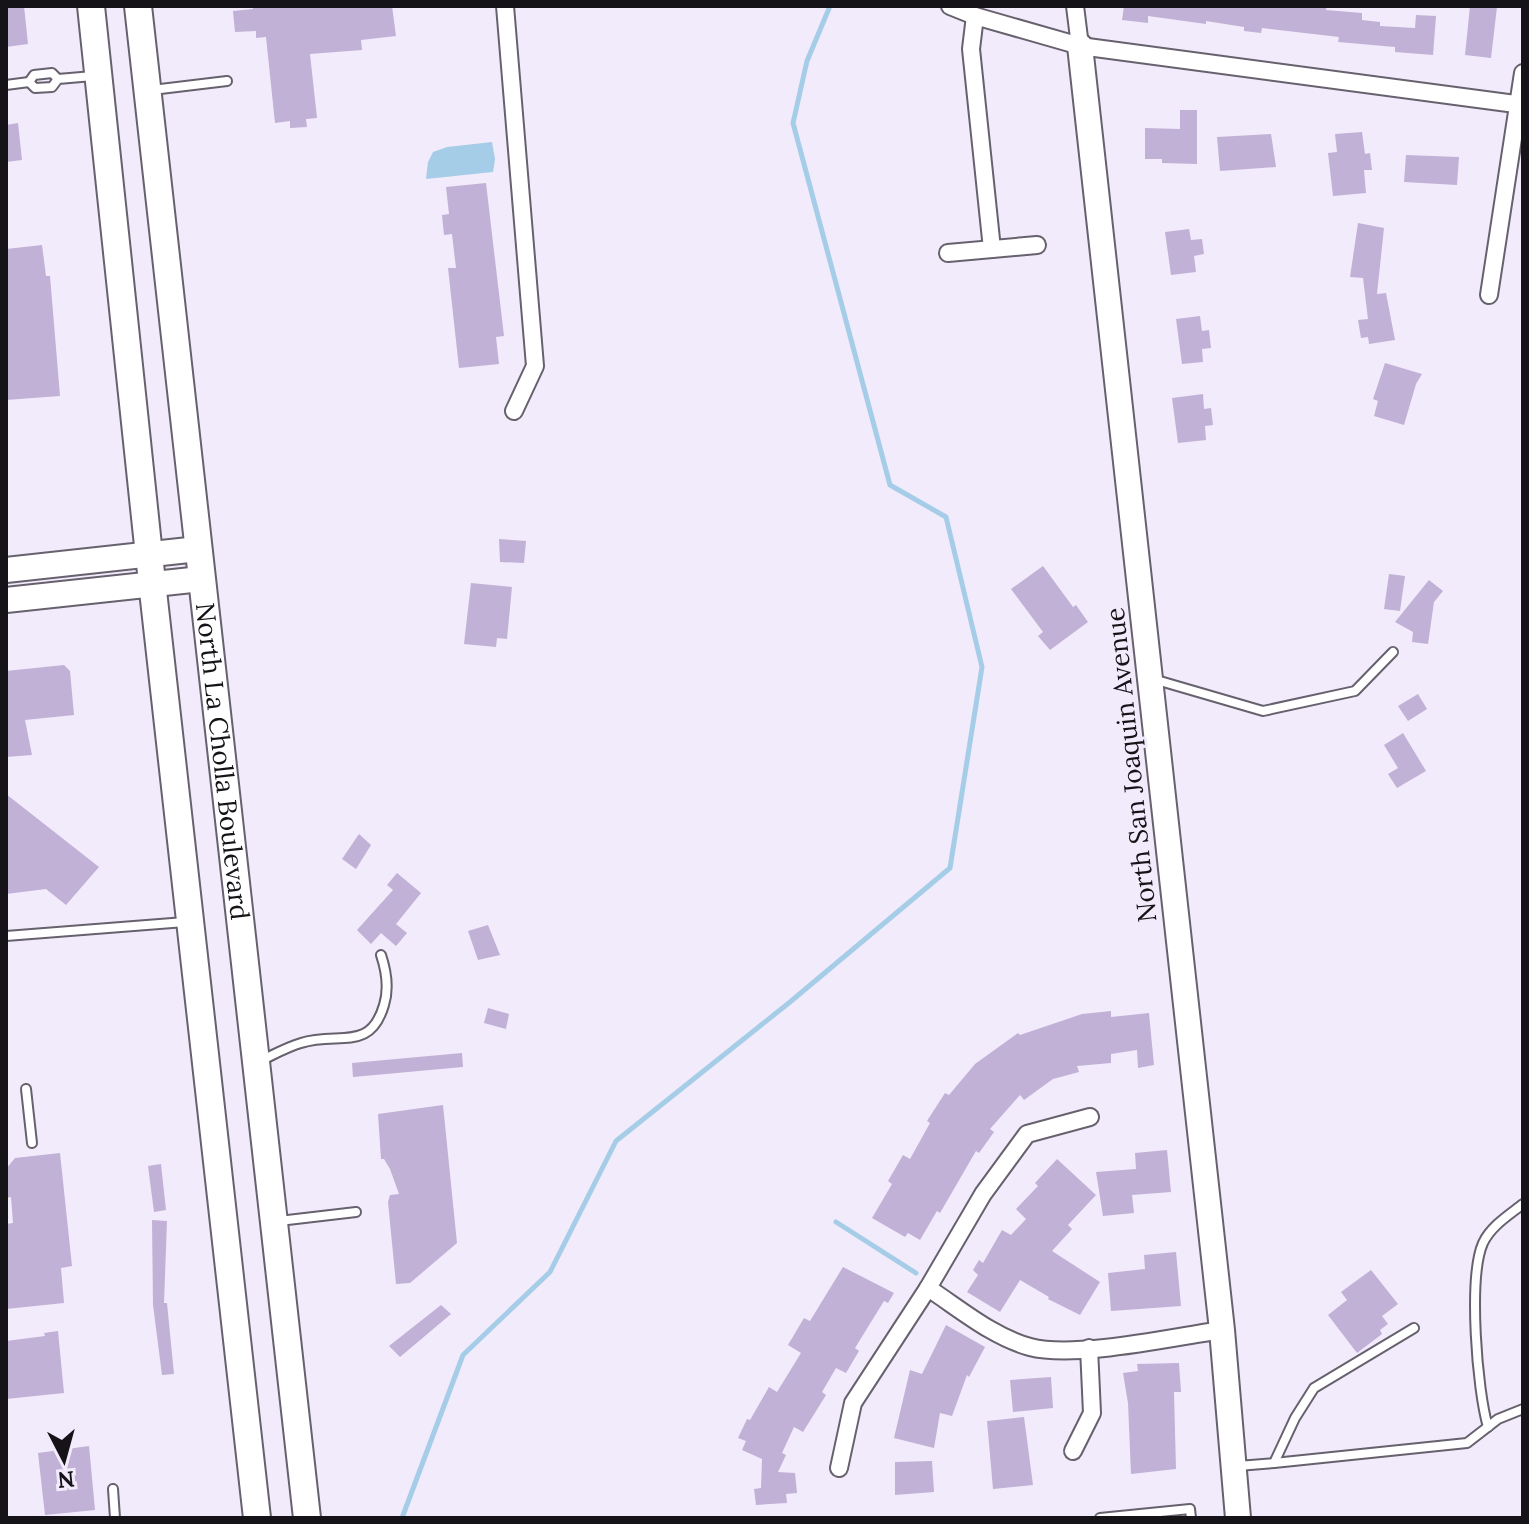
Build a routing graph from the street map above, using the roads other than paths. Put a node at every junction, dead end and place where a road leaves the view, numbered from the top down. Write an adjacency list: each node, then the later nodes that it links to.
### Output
1 (91, 6): 9 (main road, North La Cholla Boulevard)
2 (138, 6): 14 (main road, North La Cholla Boulevard)
3 (505, 6): 20 (street)
4 (950, 6): 6 (street)
5 (1075, 6): 7 (street, North San Joaquin Avenue)
6 (975, 16): 7 (street); 17 (street)
7 (1080, 46): 15 (street); 28 (street, North San Joaquin Avenue)
8 (1523, 73): 15 (street)
9 (98, 75): 10 (lane); 22 (main road, North La Cholla Boulevard)
10 (58, 79): 12 (lane); 12 (lane)
11 (227, 81): 14 (lane)
12 (29, 82): 13 (lane)
13 (6, 85)
14 (147, 90): 21 (main road, North La Cholla Boulevard)
15 (1521, 105): 19 (street)
16 (1037, 245): 17 (street)
17 (992, 249): 18 (street)
18 (948, 253)
19 (1489, 295)
20 (514, 411)
21 (198, 549): 22 (street); 24 (main road, North La Cholla Boulevard)
22 (149, 555): 23 (street); 25 (main road, North La Cholla Boulevard)
23 (6, 570)
24 (201, 579): 25 (street); 32 (main road, North La Cholla Boulevard)
25 (152, 584): 26 (street); 29 (main road, North La Cholla Boulevard)
26 (6, 600)
27 (1393, 652): 28 (lane)
28 (1150, 678): 41 (street, North San Joaquin Avenue)
29 (190, 921): 30 (lane); 51 (main road, North La Cholla Boulevard)
30 (6, 936)
31 (381, 955): 32 (lane)
32 (256, 1064): 38 (main road, North La Cholla Boulevard)
33 (26, 1089): 35 (lane)
34 (1090, 1117): 39 (street)
35 (32, 1143)
36 (1523, 1204): 44 (lane)
37 (356, 1212): 38 (lane)
38 (274, 1222): 52 (main road, North La Cholla Boulevard)
39 (928, 1288): 42 (street); 48 (street)
40 (1414, 1328): 46 (lane)
41 (1222, 1330): 42 (street); 47 (street, North San Joaquin Avenue)
42 (1089, 1348): 45 (street)
43 (1523, 1409): 44 (lane)
44 (1488, 1427): 46 (lane)
45 (1073, 1451)
46 (1274, 1463): 47 (lane)
47 (1233, 1466): 55 (street, North San Joaquin Avenue)
48 (839, 1468)
49 (113, 1489): 50 (lane)
50 (115, 1518)
51 (257, 1518)
52 (307, 1518)
53 (1100, 1518): 54 (lane)
54 (1191, 1518)
55 (1238, 1518)

